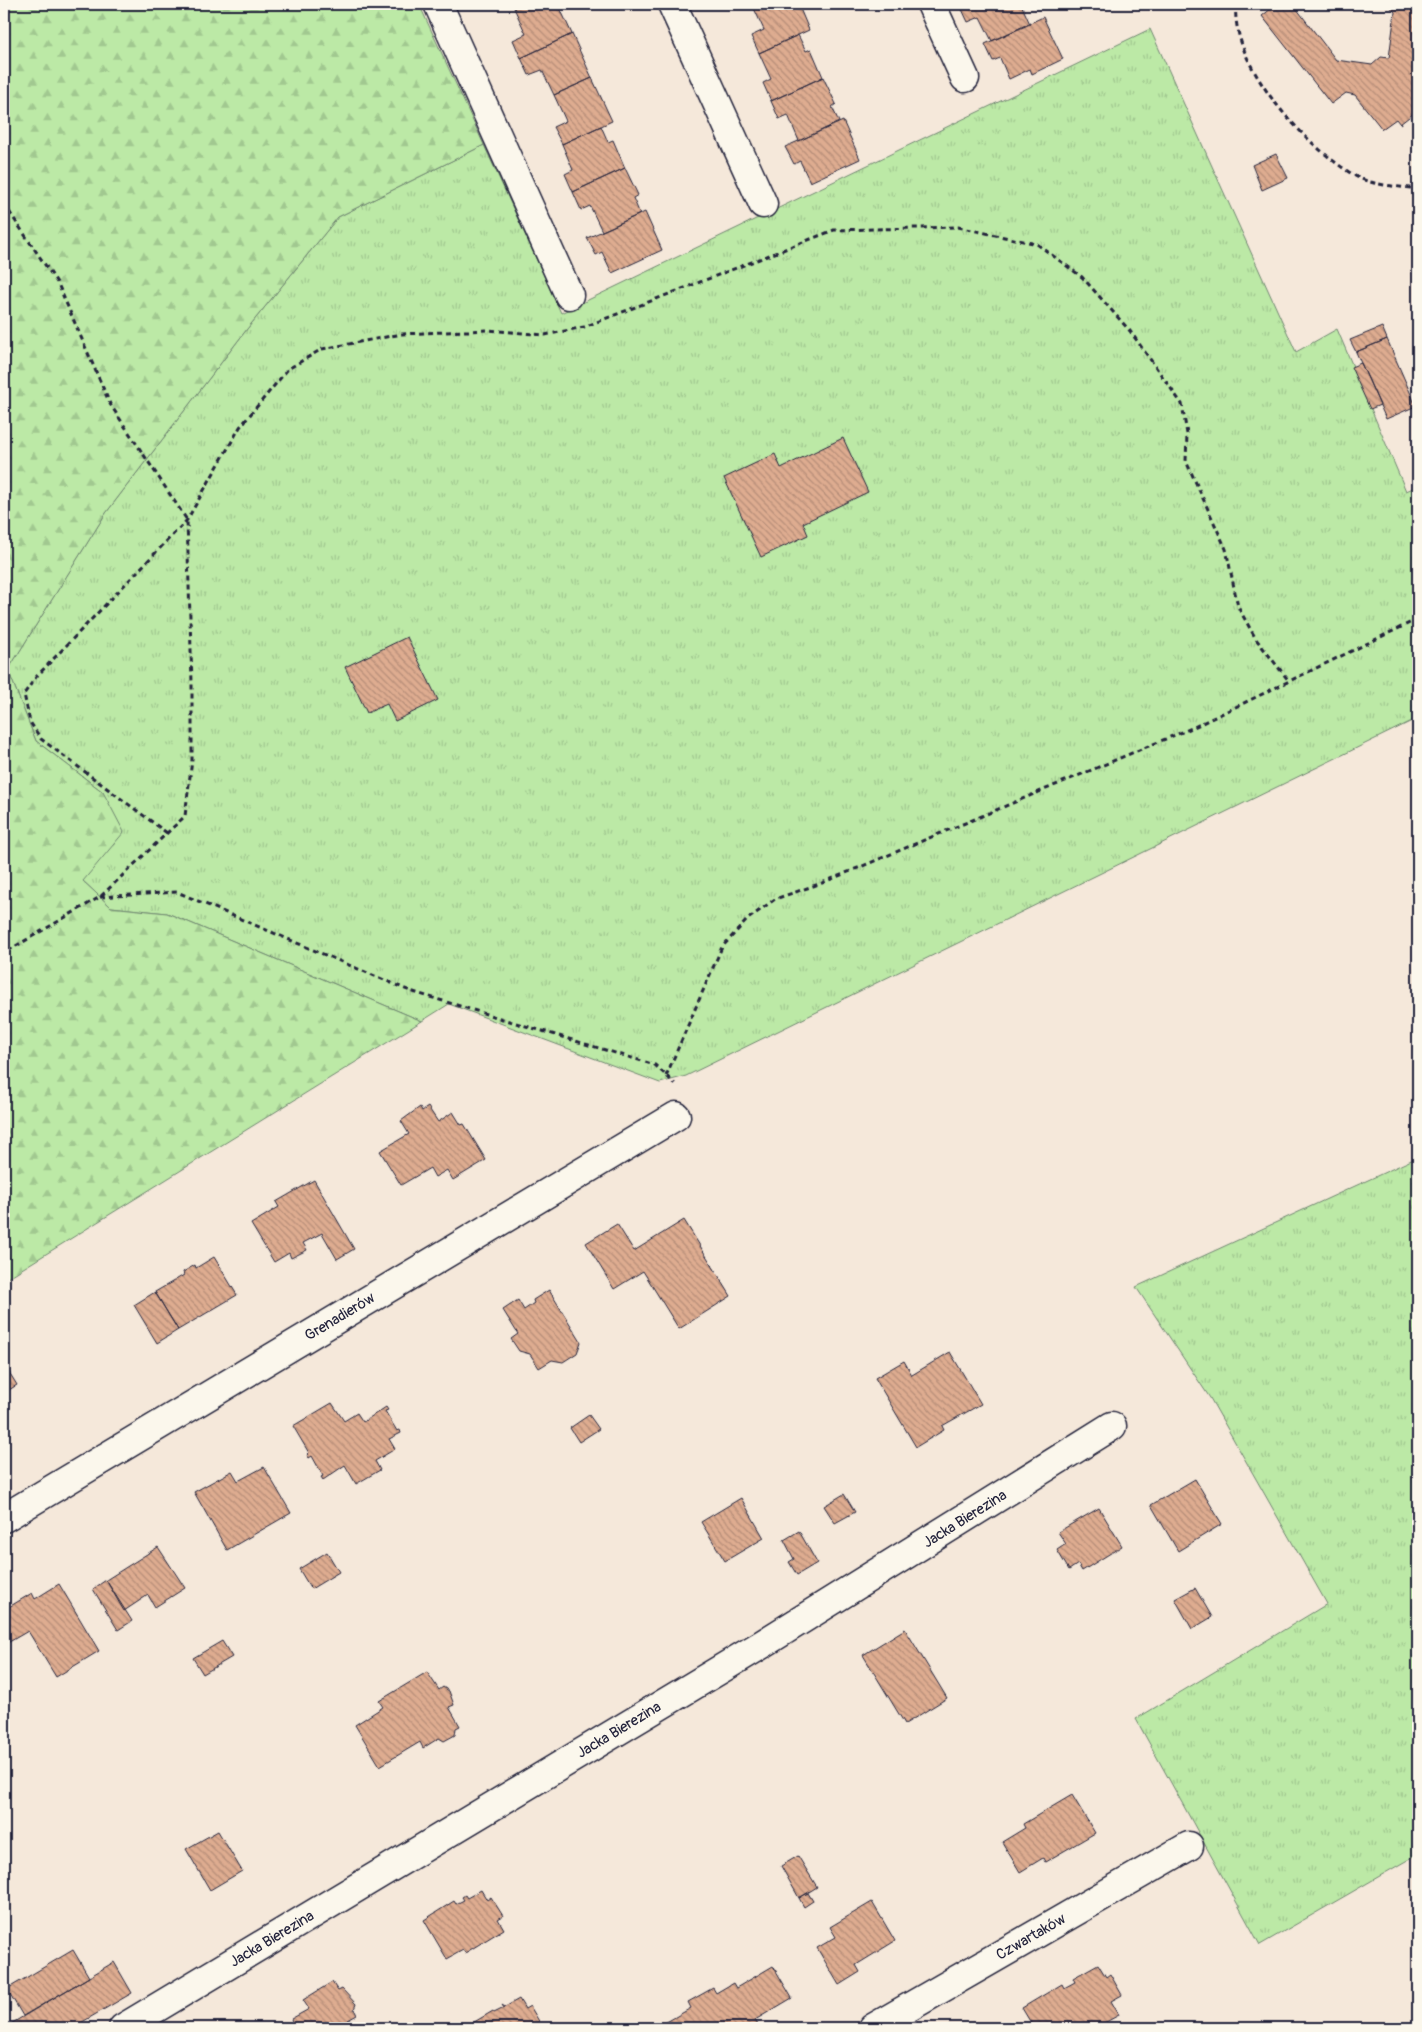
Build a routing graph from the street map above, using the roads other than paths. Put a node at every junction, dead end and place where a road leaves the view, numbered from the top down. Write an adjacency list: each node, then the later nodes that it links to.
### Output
1 (438, 4): 6 (street)
2 (672, 4): 5 (street)
3 (931, 4): 4 (street)
4 (965, 78)
5 (763, 204)
6 (569, 296)
7 (676, 1116): 9 (street, Grenadierów)
8 (1112, 1426): 11 (street, Jacka Bierezina)
9 (4, 1518)
10 (1189, 1846): 12 (street, Czwartaków)
11 (123, 2028)
12 (873, 2028)

